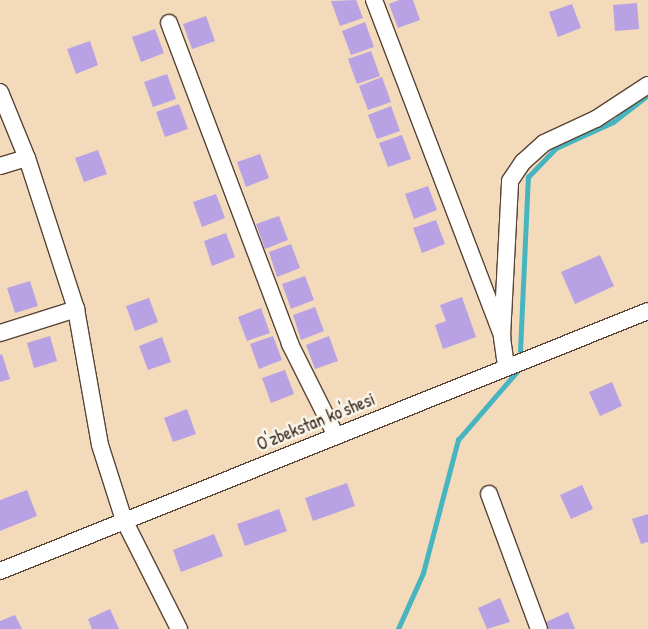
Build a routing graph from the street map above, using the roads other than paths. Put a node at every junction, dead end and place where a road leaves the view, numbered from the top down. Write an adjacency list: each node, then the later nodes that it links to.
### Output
1 (374, 0): 10 (street)
2 (169, 23): 12 (street)
3 (648, 85): 10 (street)
4 (0, 92): 5 (street)
5 (28, 158): 6 (street); 7 (street)
6 (0, 166)
7 (76, 309): 9 (street); 14 (street)
8 (648, 311): 11 (street, O'zbekstan ko'shesi)
9 (0, 333)
10 (502, 336): 11 (street)
11 (506, 366): 12 (street, O'zbekstan ko'shesi)
12 (336, 436): 14 (street, O'zbekstan ko'shesi)
13 (489, 494): 17 (street)
14 (124, 520): 15 (street, O'zbekstan ko'shesi); 16 (street)
15 (0, 571)
16 (179, 629)
17 (538, 629)

